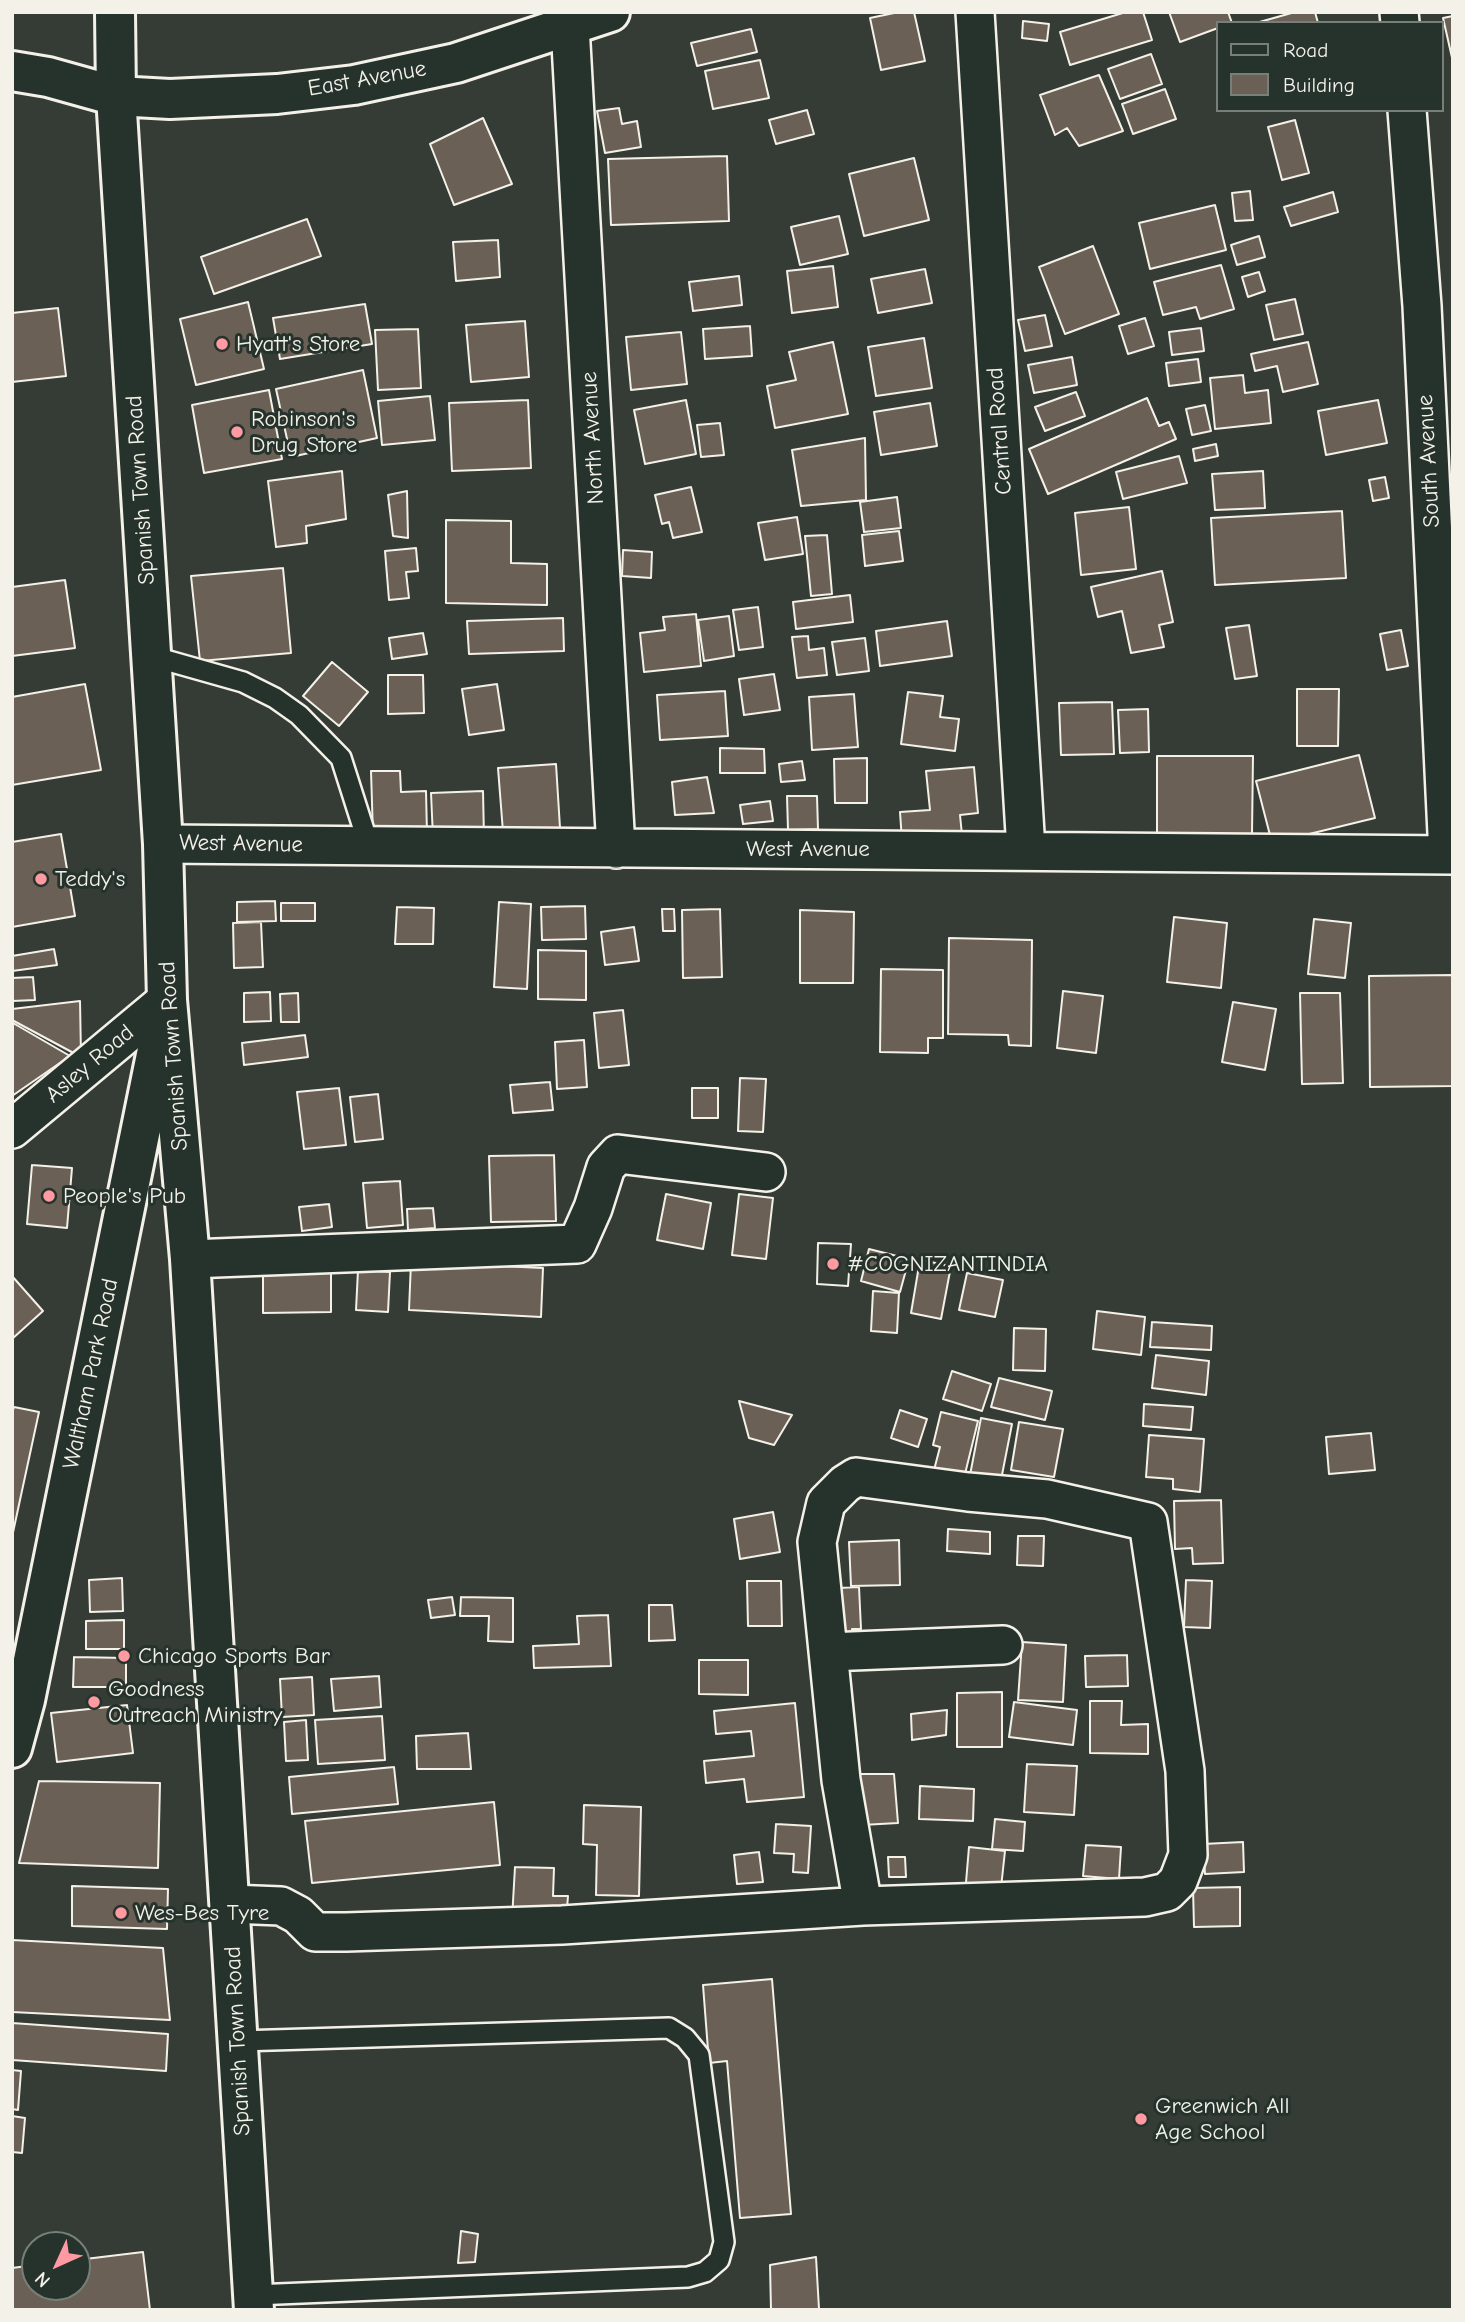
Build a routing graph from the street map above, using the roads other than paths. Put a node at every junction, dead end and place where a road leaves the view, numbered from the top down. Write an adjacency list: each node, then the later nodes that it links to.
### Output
1 (115, 12): 6 (main road, Spanish Town Road)
2 (610, 12): 4 (main road, East Avenue)
3 (975, 12): 13 (street, Central Road)
4 (570, 26): 6 (main road, East Avenue); 12 (street, North Avenue)
5 (12, 71): 6 (main road, East Avenue)
6 (116, 96): 9 (main road, Spanish Town Road)
7 (1407, 112): 8 (street, South Avenue)
8 (1437, 304): 14 (street, South Avenue)
9 (151, 656): 10 (main road, Spanish Town Road); 11 (lane)
10 (163, 844): 11 (street, West Avenue); 15 (main road, Spanish Town Road)
11 (369, 846): 12 (street, West Avenue)
12 (616, 849): 13 (street, West Avenue)
13 (1026, 850): 14 (street, West Avenue)
14 (1450, 855)
15 (167, 1000): 16 (street, Asley Road); 18 (main road, Spanish Town Road); 21 (main road, Waltham Park Road)
16 (12, 1129)
17 (766, 1172): 18 (street)
18 (190, 1259): 22 (main road, Spanish Town Road)
19 (1003, 1645): 20 (street)
20 (828, 1652): 23 (street); 23 (street)
21 (12, 1748)
22 (230, 1903): 23 (street); 24 (main road, Spanish Town Road)
23 (863, 1906)
24 (239, 2041): 25 (main road, Spanish Town Road); 25 (lane)
25 (254, 2302)

